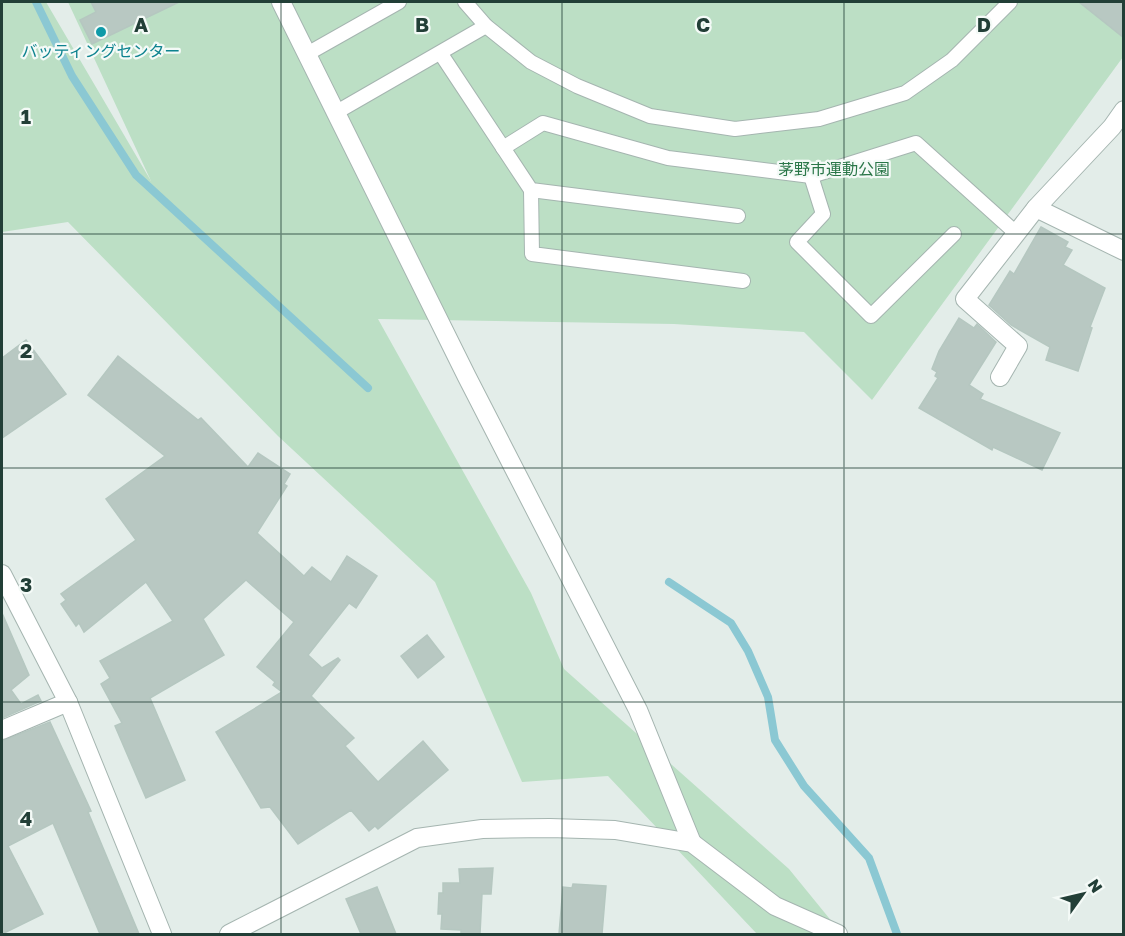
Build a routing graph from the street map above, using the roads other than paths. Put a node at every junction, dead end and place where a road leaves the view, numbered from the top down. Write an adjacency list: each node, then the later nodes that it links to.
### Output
1 (281, 2): 6 (street)
2 (399, 2): 6 (lane)
3 (465, 2): 5 (lane)
4 (1010, 2): 5 (lane)
5 (486, 26): 7 (lane)
6 (307, 54): 9 (street)
7 (441, 54): 9 (lane); 10 (lane)
8 (1124, 110): 13 (street)
9 (335, 113): 23 (street)
10 (503, 148): 11 (lane); 12 (lane)
11 (811, 176): 15 (lane); 16 (lane)
12 (531, 190): 14 (lane); 18 (lane)
13 (1036, 208): 15 (street); 17 (street)
14 (738, 216)
15 (1016, 233): 19 (street)
16 (954, 234)
17 (1124, 251)
18 (743, 281)
19 (1000, 376)
20 (2, 574): 21 (street)
21 (68, 702): 22 (street); 24 (street)
22 (2, 730)
23 (692, 843): 25 (street); 26 (street)
24 (162, 934)
25 (229, 934)
26 (838, 934)

